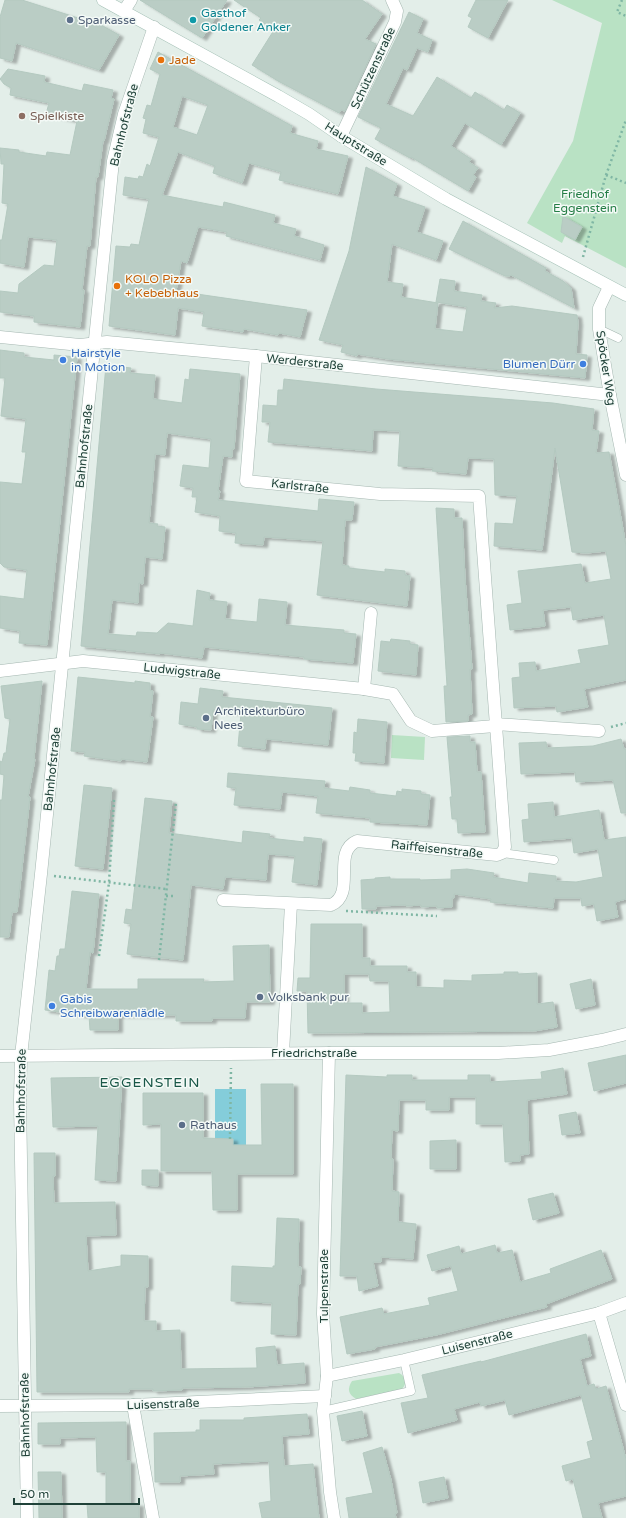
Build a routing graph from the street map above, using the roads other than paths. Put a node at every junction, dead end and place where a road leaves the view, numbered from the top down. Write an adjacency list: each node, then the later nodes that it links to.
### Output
1 (103, 0): 4 (street, Hauptstraße)
2 (131, 0): 4 (street)
3 (392, 0): 6 (street, Schützenstraße)
4 (124, 11): 5 (street, Hauptstraße)
5 (154, 27): 6 (street, Hauptstraße); 12 (street, Bahnhofstraße)
6 (341, 136): 7 (street, Hauptstraße)
7 (609, 287): 8 (street, Hauptstraße); 9 (street, Spöcker Weg)
8 (626, 295)
9 (599, 329): 11 (lane); 14 (street, Spöcker Weg)
10 (0, 337): 12 (street, Werderstraße)
11 (618, 338)
12 (95, 344): 13 (street, Werderstraße); 17 (street, Bahnhofstraße)
13 (256, 356): 14 (street, Werderstraße); 20 (street, Karlstraße)
14 (610, 395): 15 (street, Spöcker Weg)
15 (626, 475)
16 (372, 614): 19 (street)
17 (62, 663): 18 (street, Ludwigstraße); 19 (street, Ludwigstraße); 30 (street, Bahnhofstraße)
18 (0, 671)
19 (364, 690): 20 (street, Ludwigstraße)
20 (495, 725): 21 (street); 22 (street)
21 (599, 731)
22 (502, 853): 23 (lane); 25 (street, Raiffeisenstraße)
23 (554, 860)
24 (223, 900): 25 (street)
25 (291, 904): 27 (street)
26 (626, 1034): 28 (street, Friedrichstraße)
27 (283, 1053): 28 (street, Friedrichstraße); 30 (street, Friedrichstraße)
28 (329, 1053): 34 (street, Tulpenstraße)
29 (0, 1056): 30 (street, Friedrichstraße)
30 (21, 1056): 39 (street, Bahnhofstraße)
31 (626, 1303): 32 (street, Luisenstraße)
32 (599, 1313): 33 (street, Luisenstraße); 37 (street)
33 (404, 1360): 34 (street, Luisenstraße); 40 (lane)
34 (327, 1376): 35 (street, Tulpenstraße)
35 (325, 1396): 36 (street, Luisenstraße); 40 (street, Tulpenstraße)
36 (133, 1405): 39 (street, Luisenstraße); 42 (street)
37 (626, 1405)
38 (0, 1406): 39 (street, Luisenstraße)
39 (25, 1406): 41 (street, Bahnhofstraße)
40 (323, 1410): 43 (street, Tulpenstraße)
41 (27, 1518)
42 (153, 1518)
43 (334, 1518)

